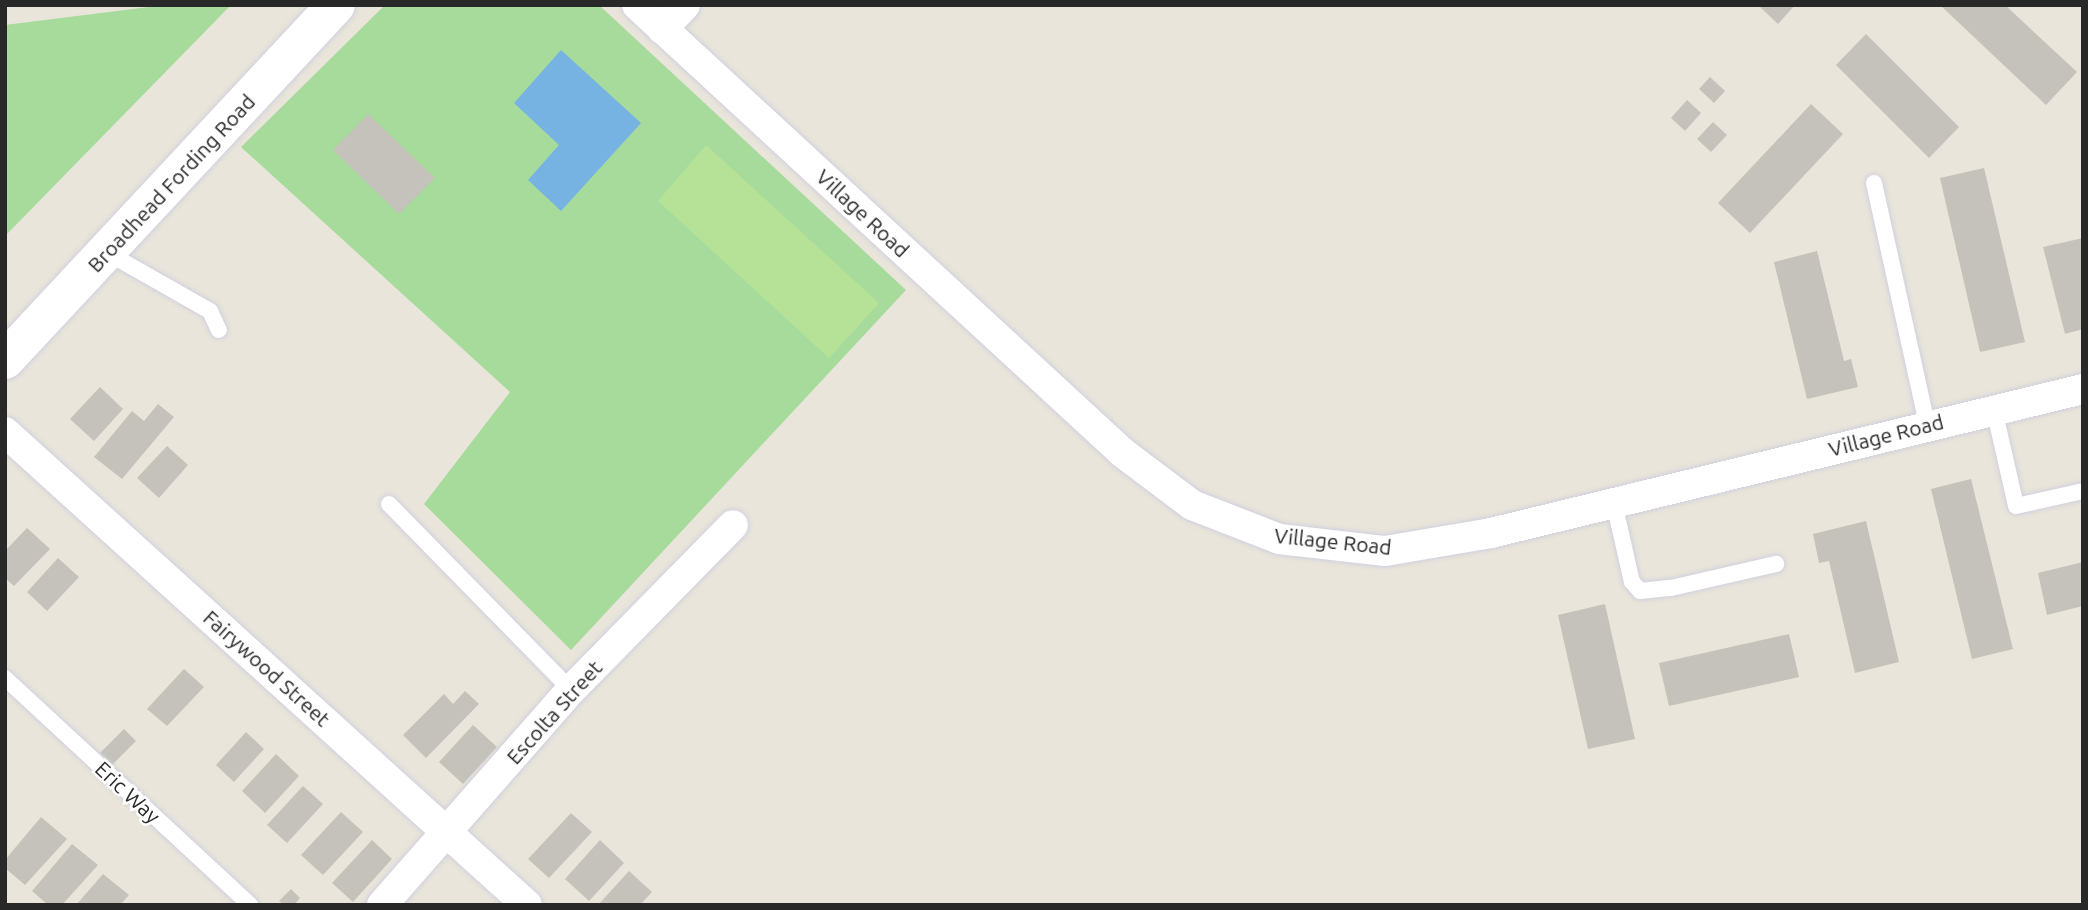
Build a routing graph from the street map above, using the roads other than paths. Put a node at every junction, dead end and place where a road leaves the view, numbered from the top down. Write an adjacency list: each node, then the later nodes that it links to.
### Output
1 (336, 5): 6 (street, Broadhead Fording Road)
2 (637, 5): 4 (street, Village Road)
3 (685, 5): 4 (street)
4 (662, 29): 14 (street, Village Road)
5 (1874, 183): 11 (lane)
6 (106, 252): 7 (lane); 8 (street, Broadhead Fording Road)
7 (219, 330)
8 (5, 360)
9 (2083, 389): 10 (street, Village Road)
10 (1994, 409): 11 (street, Village Road); 13 (lane)
11 (1927, 425): 14 (street, Village Road)
12 (5, 432): 20 (street, Fairywood Street)
13 (2083, 491)
14 (1614, 503): 17 (lane)
15 (389, 504): 19 (lane)
16 (733, 525): 19 (street, Escolta Street)
17 (1776, 564)
18 (5, 678): 21 (lane, Eric Way)
19 (570, 690): 20 (street, Escolta Street)
20 (448, 832): 22 (street, Escolta Street); 23 (street, Fairywood Street)
21 (250, 905)
22 (382, 905)
23 (527, 905)

